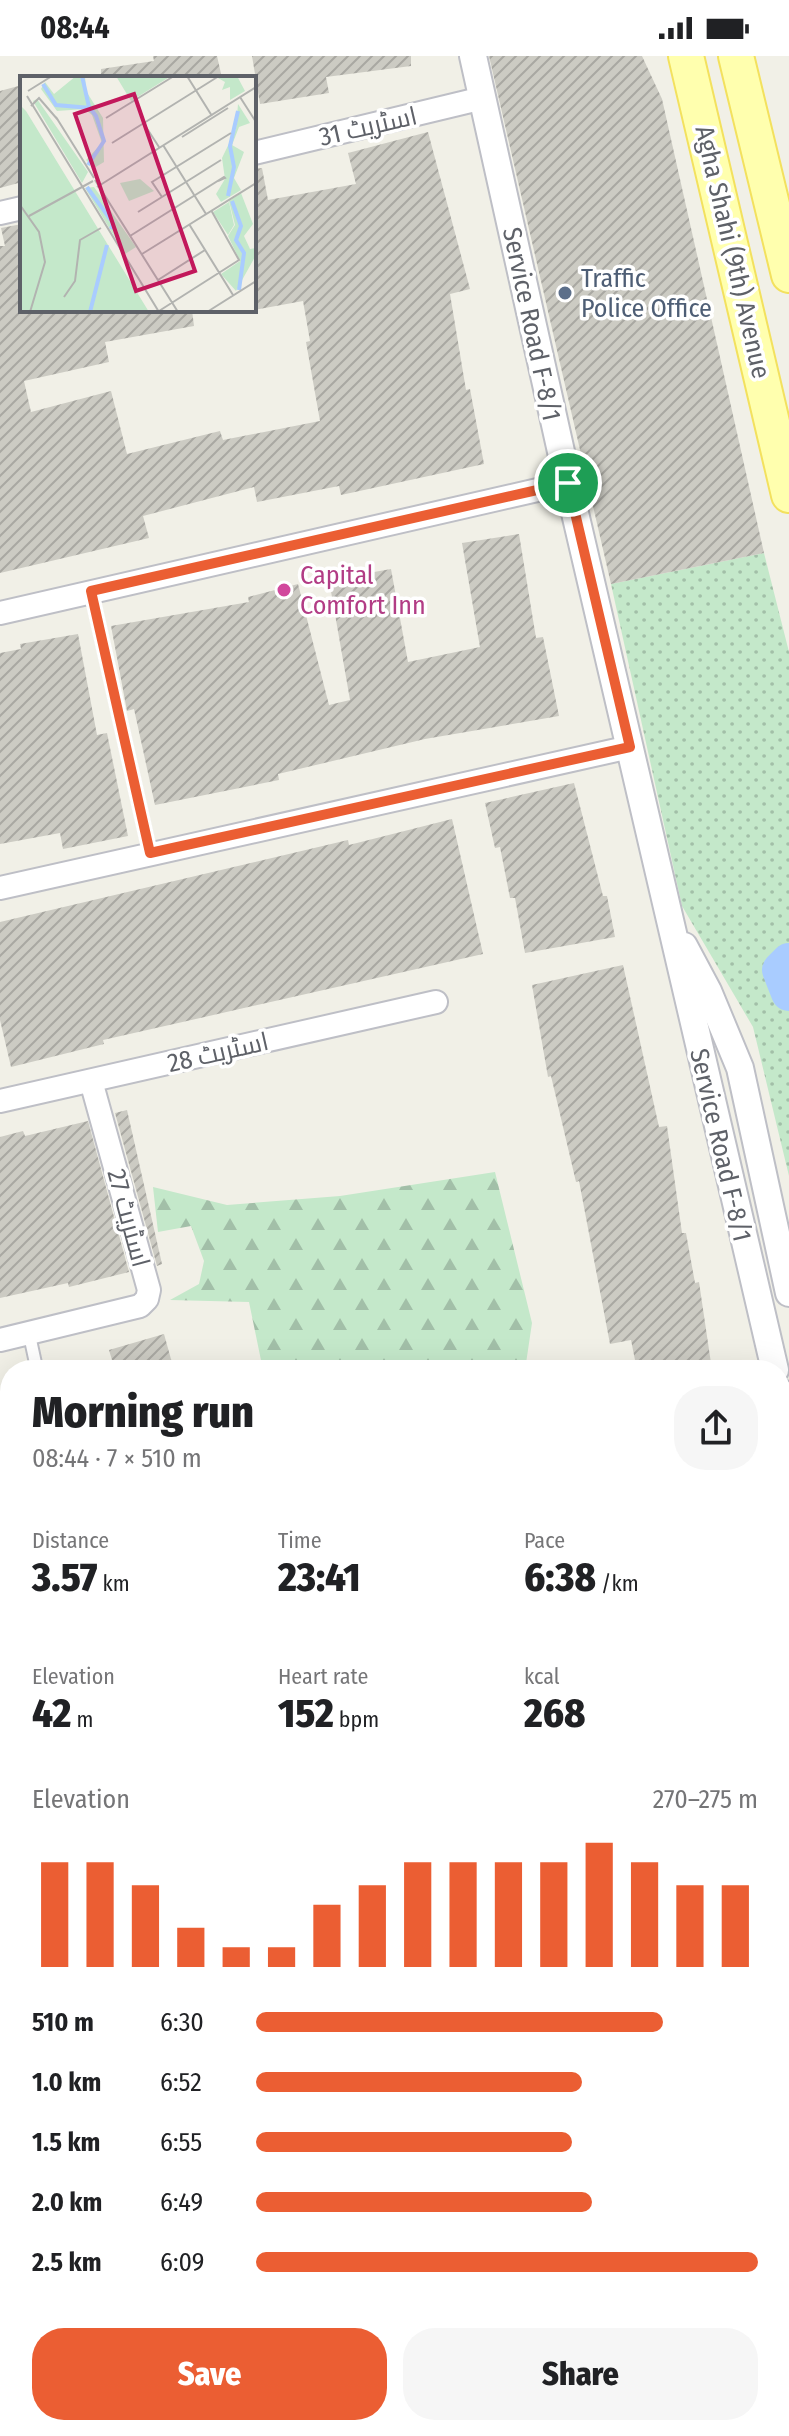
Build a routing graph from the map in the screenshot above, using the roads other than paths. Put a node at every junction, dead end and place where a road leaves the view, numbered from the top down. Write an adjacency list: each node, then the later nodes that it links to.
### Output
1 (473, 56): 4 (street, Service Road F-8/1)
2 (686, 56): 10 (main road, Agha Shahi (9th) Avenue)
3 (736, 56): 8 (main road, Agha Shahi (9th) Avenue)
4 (483, 98): 5 (street, اسٹریٹ 31); 9 (street, Service Road F-8/1)
5 (256, 153)
6 (20, 208): 7 (street)
7 (0, 213)
8 (789, 275)
9 (568, 483): 11 (street); 13 (street, Service Road F-8/1)
10 (789, 495)
11 (91, 591): 12 (street); 14 (lane)
12 (0, 613)
13 (630, 747): 14 (street); 16 (street, Service Road F-8/1)
14 (150, 853): 15 (street)
15 (0, 888)
16 (669, 919): 20 (street, Service Road F-8/1); 24 (street, Service Road F-8/1)
17 (436, 1002): 18 (street, اسٹریٹ 28)
18 (91, 1081): 19 (street, اسٹریٹ 28); 21 (street, اسٹریٹ 27)
19 (0, 1101)
20 (789, 1293)
21 (29, 1333): 22 (street, اسٹریٹ 27); 23 (lane)
22 (0, 1340)
23 (35, 1360)
24 (773, 1360)

